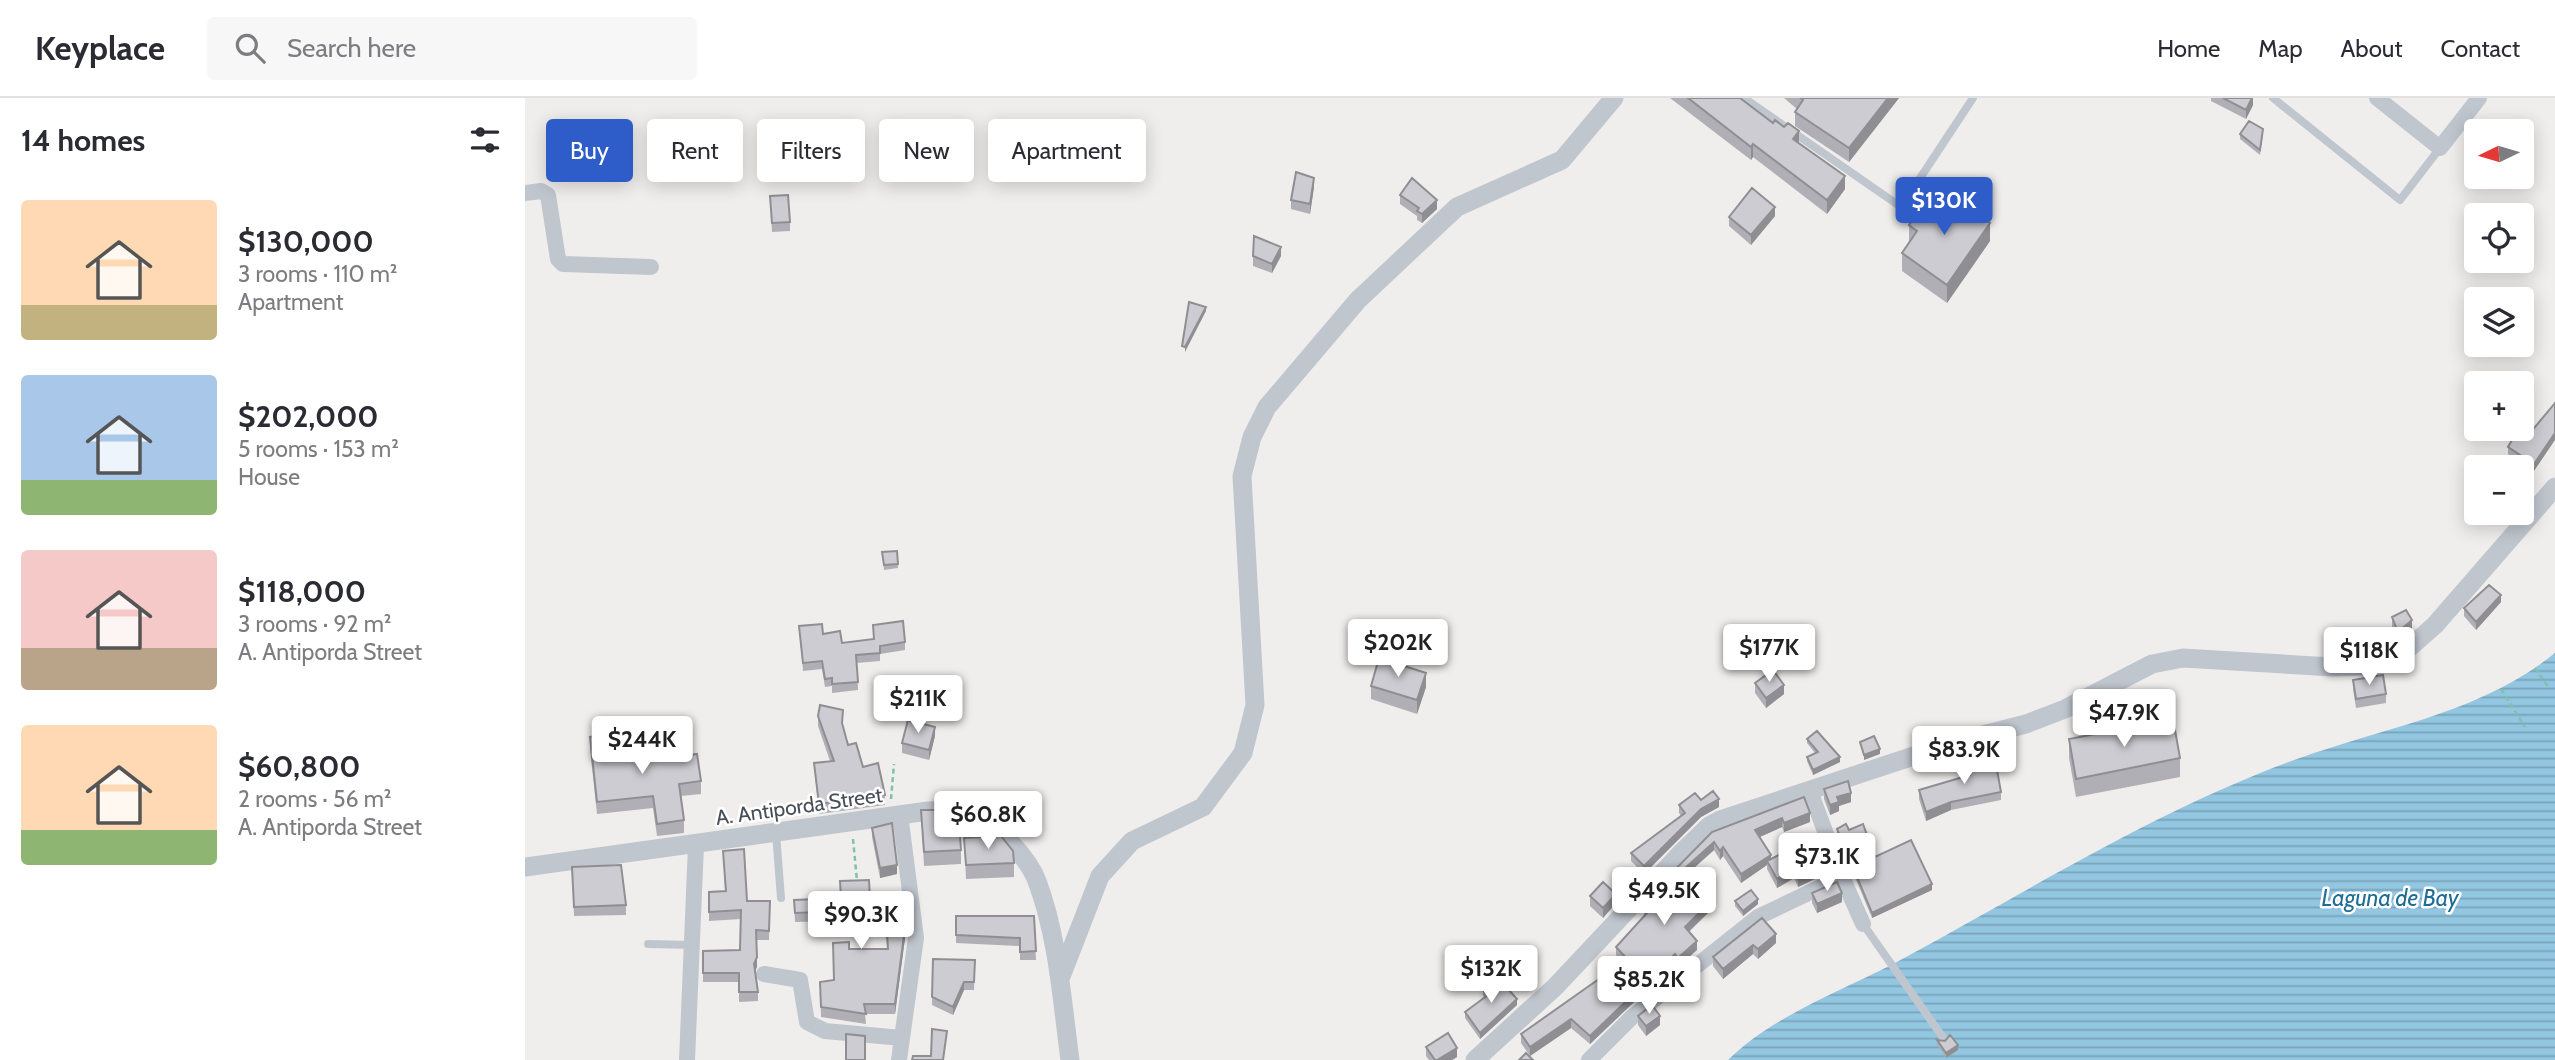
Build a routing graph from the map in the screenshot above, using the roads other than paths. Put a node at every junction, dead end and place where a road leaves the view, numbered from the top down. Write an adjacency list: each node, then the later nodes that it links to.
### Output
1 (1614, 98): 22 (street)
2 (1744, 98): 3 (lane)
3 (1973, 98)
4 (2273, 98): 7 (lane)
5 (2377, 98): 7 (street)
6 (2479, 98): 7 (street)
7 (2440, 148)
8 (525, 193): 9 (street)
9 (651, 267)
10 (2555, 487): 11 (street)
11 (1809, 791): 16 (street); 28 (street)
12 (895, 815): 13 (street, A. Antiporda Street); 22 (street, A. Antiporda Street); 23 (street)
13 (776, 834): 14 (street, A. Antiporda Street); 17 (lane)
14 (696, 845): 15 (street, A. Antiporda Street); 20 (street)
15 (525, 867)
16 (1842, 877): 18 (street); 29 (street)
17 (781, 898)
18 (1863, 924): 24 (lane)
19 (648, 944): 20 (lane)
20 (692, 945): 25 (street)
21 (764, 974): 23 (street)
22 (1059, 979): 27 (street, A. Antiporda Street)
23 (902, 1038): 26 (street)
24 (1944, 1039)
25 (687, 1060)
26 (899, 1060)
27 (1070, 1060)
28 (1475, 1060)
29 (1589, 1060)

